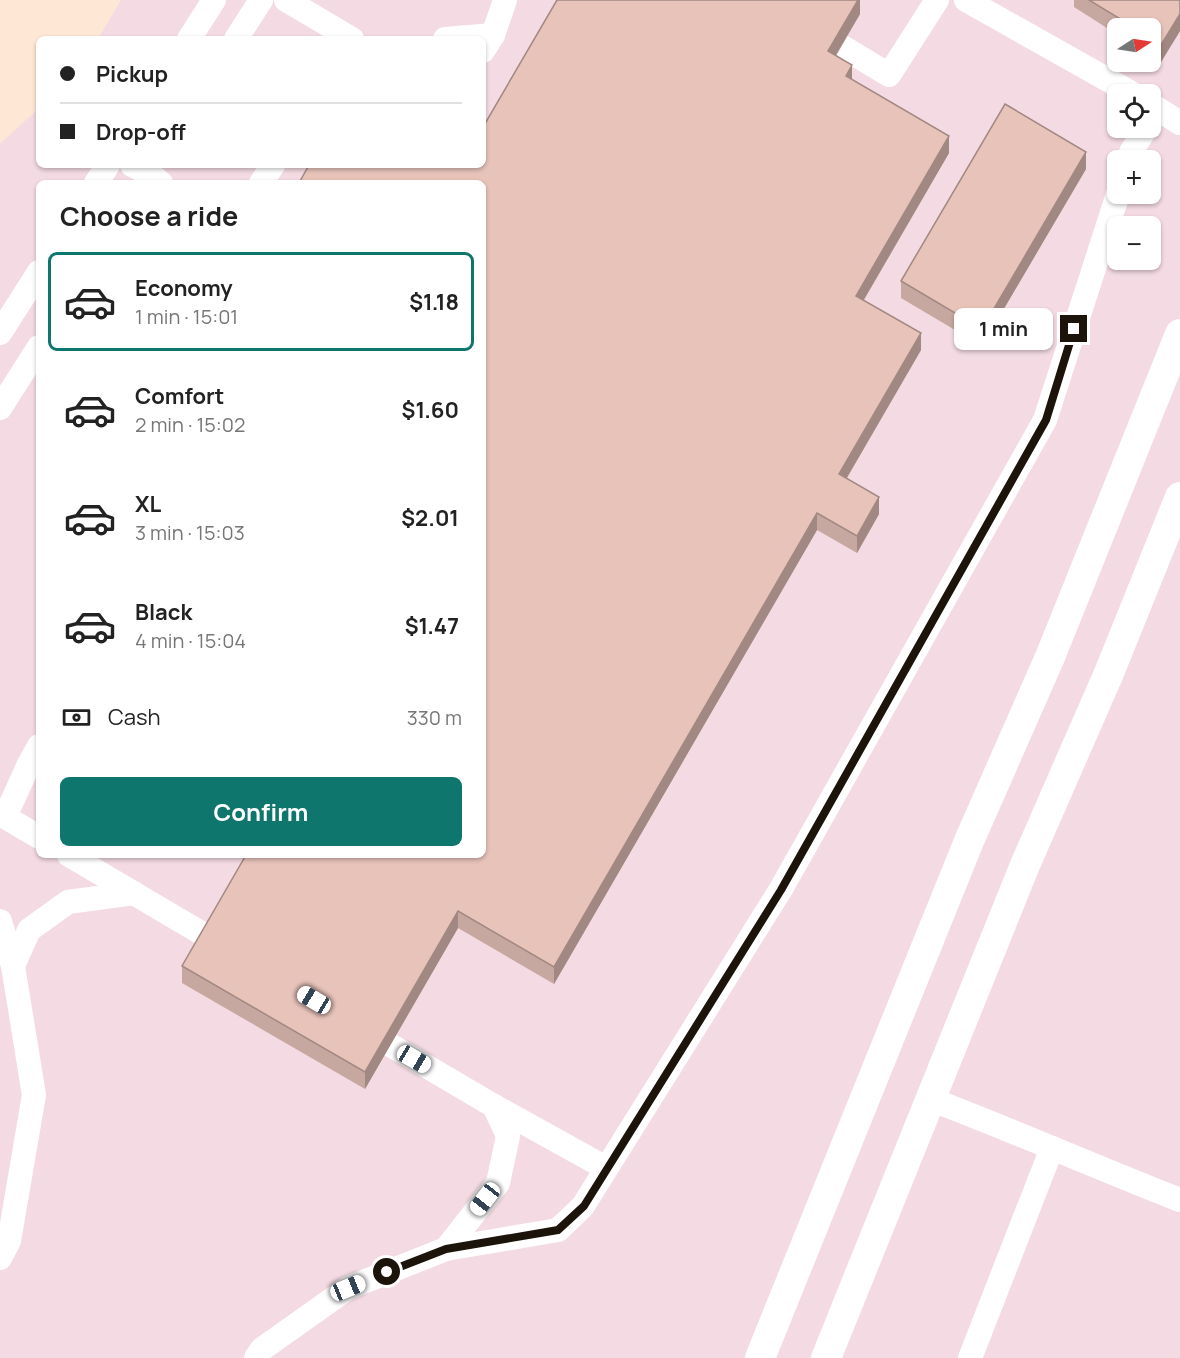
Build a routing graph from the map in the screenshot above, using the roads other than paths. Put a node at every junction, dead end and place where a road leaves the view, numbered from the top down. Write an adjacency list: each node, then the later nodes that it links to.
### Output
1 (214, 0): 8 (street)
2 (261, 0): 9 (street)
3 (286, 0): 10 (street)
4 (505, 0): 11 (street)
5 (765, 0): 6 (street)
6 (937, 0)
7 (966, 0): 12 (street)
8 (191, 36)
9 (238, 36)
10 (347, 36)
11 (488, 43)
12 (1115, 84)
13 (1161, 118): 14 (street)
14 (1180, 123)
15 (1115, 204): 34 (street)
16 (36, 277): 17 (street)
17 (0, 333)
18 (1180, 334): 39 (main road)
19 (36, 352): 20 (street)
20 (0, 408)
21 (1180, 497): 31 (main road)
22 (36, 751): 23 (street)
23 (2, 822): 24 (street)
24 (36, 836)
25 (74, 858): 26 (street)
26 (134, 893): 28 (street); 29 (street)
27 (0, 921): 29 (street)
28 (248, 960)
29 (13, 966): 37 (street)
30 (340, 1015): 32 (street)
31 (930, 1099): 33 (street); 40 (main road)
32 (494, 1106): 34 (street); 36 (street)
33 (1052, 1148): 35 (street); 41 (street)
34 (606, 1168): 36 (street)
35 (1180, 1200)
36 (446, 1249): 38 (street)
37 (0, 1258)
38 (256, 1358)
39 (760, 1358)
40 (826, 1358)
41 (970, 1358)

